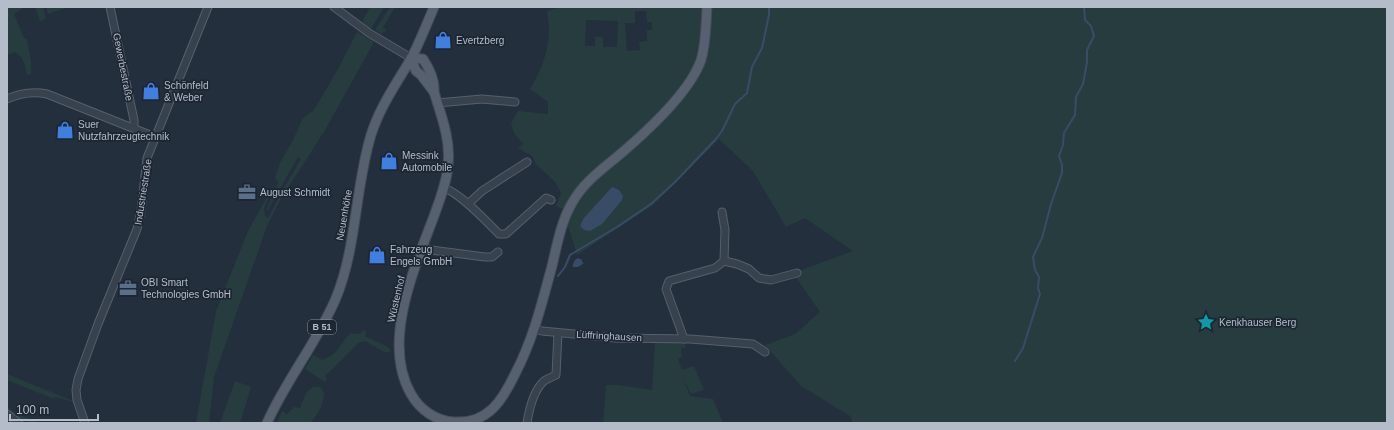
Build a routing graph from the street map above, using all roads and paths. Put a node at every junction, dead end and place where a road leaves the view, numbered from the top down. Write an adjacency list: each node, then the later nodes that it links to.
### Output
1 (110, 7): 11 (street, Gewerbestraße)
2 (208, 7): 12 (street, Industriestraße)
3 (334, 7): 6 (street)
4 (434, 7): 6 (main road, Neuenhöhe / B 51)
5 (707, 7): 22 (main road, Wüstenhof)
6 (411, 58): 7 (main road, Wüstenhof); 7 (main road, Wüstenhof); 30 (main road, Neuenhöhe / B 51)
7 (434, 92): 10 (main road, Wüstenhof)
8 (7, 100): 11 (street)
9 (515, 102): 10 (street)
10 (437, 103): 14 (main road, Wüstenhof)
11 (134, 128): 12 (street)
12 (155, 137): 29 (street, Industriestraße)
13 (527, 162): 16 (street)
14 (444, 188): 16 (street); 18 (main road, Wüstenhof)
15 (552, 200): 16 (street)
16 (468, 204)
17 (722, 212): 20 (street)
18 (422, 247): 19 (street); 27 (main road, Wüstenhof)
19 (498, 252)
20 (724, 262): 21 (street); 24 (street)
21 (797, 273)
22 (534, 329): 23 (street, Lüffringhausen); 27 (main road, Wüstenhof)
23 (558, 333): 24 (street, Lüffringhausen); 31 (street)
24 (684, 339): 25 (street, Lüffringhausen)
25 (765, 352)
26 (7, 414): 28 (street)
27 (475, 421)
28 (19, 423)
29 (85, 423)
30 (267, 423)
31 (527, 423)

